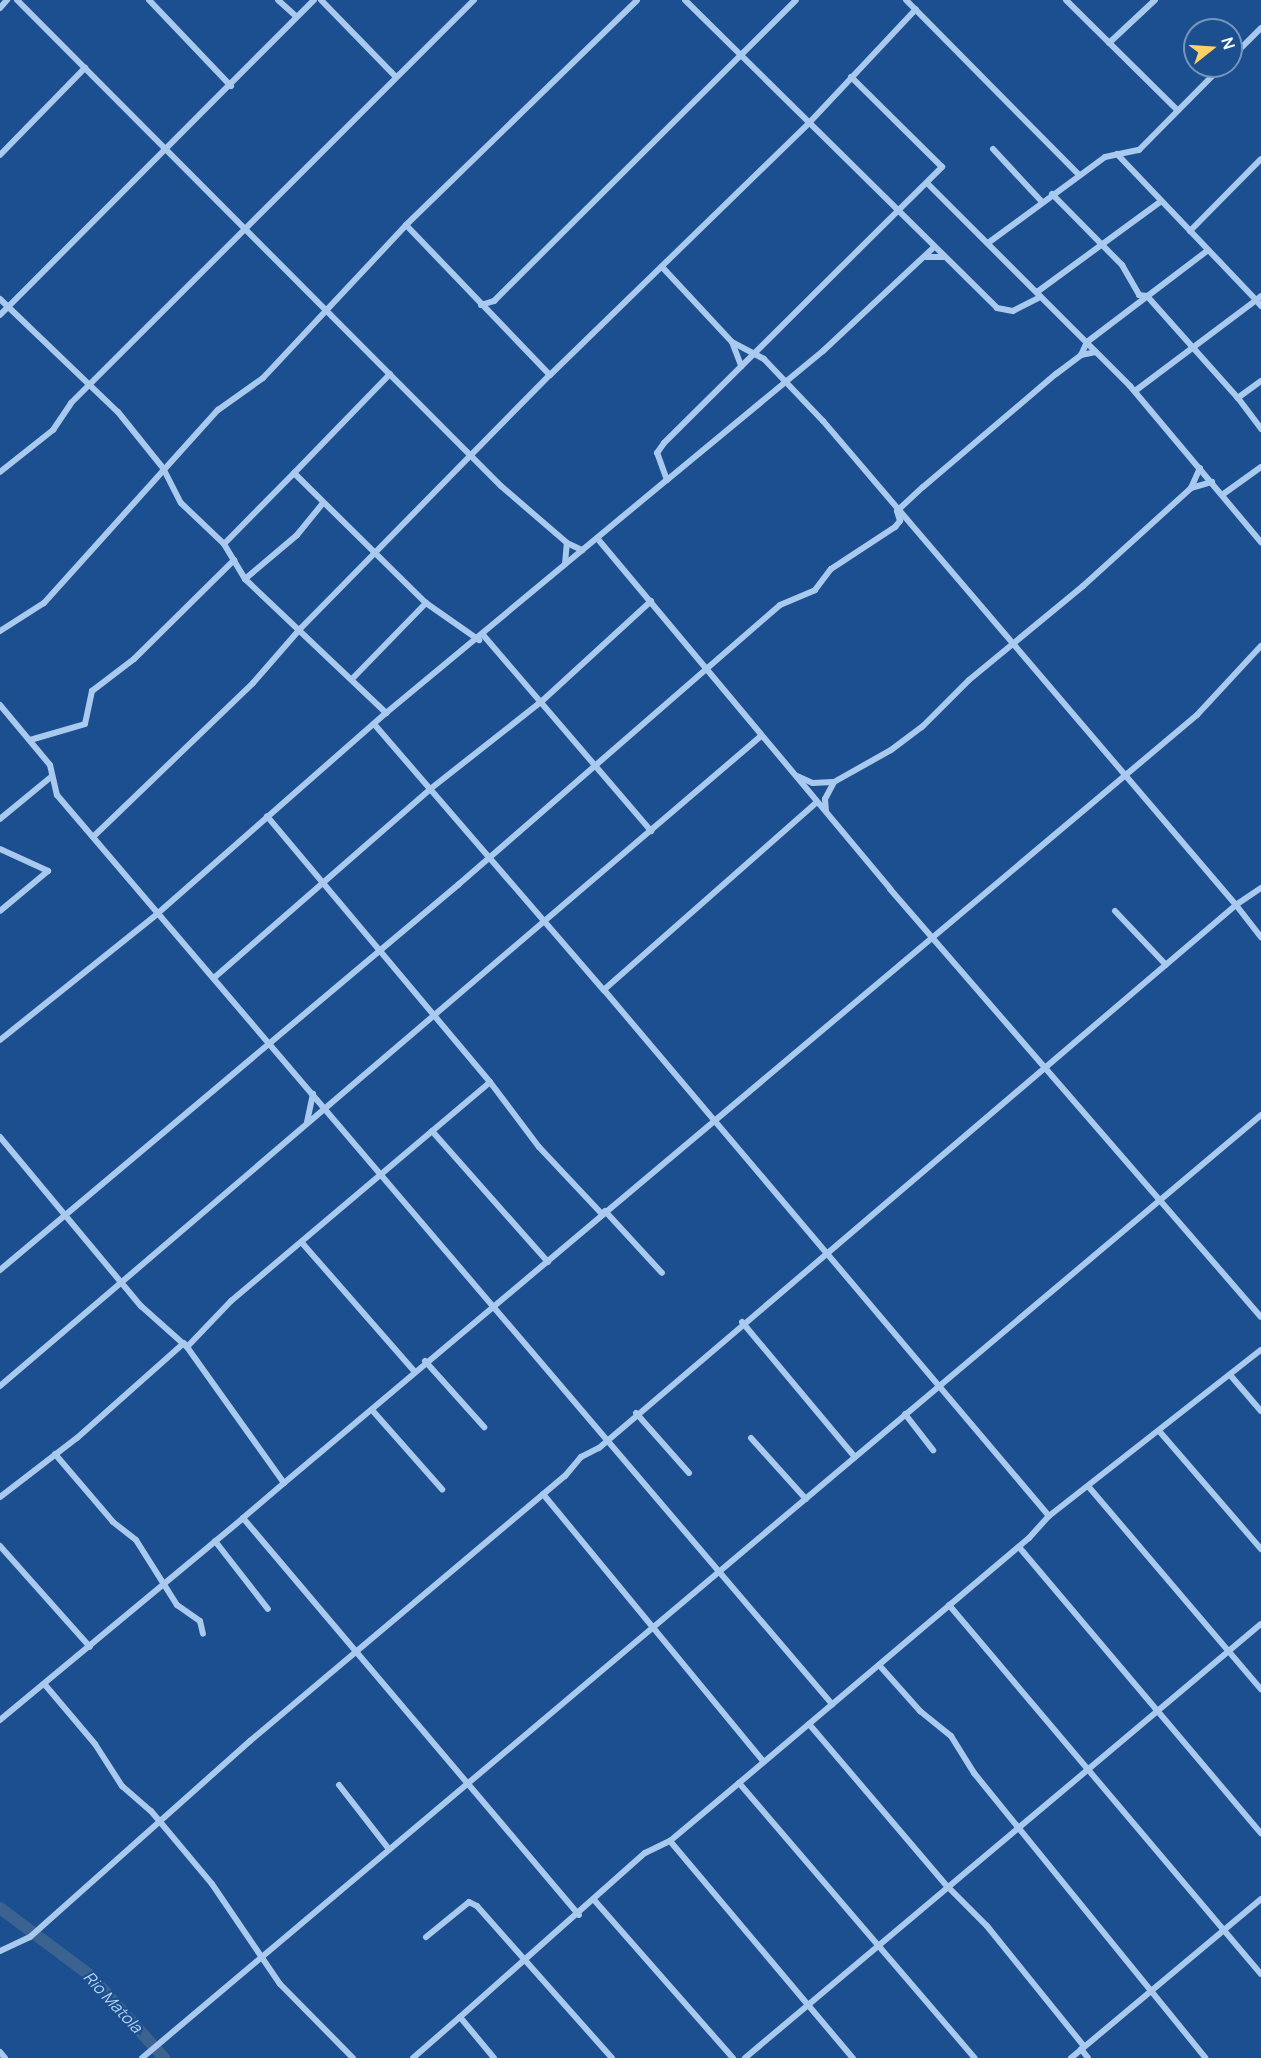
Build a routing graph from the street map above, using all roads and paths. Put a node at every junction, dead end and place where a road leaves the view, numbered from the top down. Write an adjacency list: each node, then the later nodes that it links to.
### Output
1 (8, 0): 14 (street)
2 (17, 0): 21 (street)
3 (149, 0): 25 (street)
4 (278, 0): 16 (street)
5 (314, 0): 16 (street)
6 (321, 0): 22 (street)
7 (474, 0): 22 (street)
8 (637, 0): 39 (street)
9 (685, 0): 20 (street)
10 (796, 0): 20 (street)
11 (906, 0): 15 (street)
12 (1066, 0): 18 (street)
13 (1155, 0): 18 (street)
14 (0, 8)
15 (915, 9): 23 (street); 33 (street)
16 (297, 17): 25 (street)
17 (1261, 28): 19 (street)
18 (1109, 43): 26 (street)
19 (1243, 46)
20 (741, 56): 27 (street); 53 (street)
21 (85, 68): 29 (street); 31 (street)
22 (396, 76): 40 (street)
23 (851, 77): 27 (street); 34 (street)
24 (1210, 78): 26 (street)
25 (231, 86): 29 (street)
26 (1177, 110): 30 (street)
27 (809, 123): 38 (street); 48 (street)
28 (993, 149): 36 (street)
29 (164, 150): 40 (street); 54 (street)
30 (1117, 154): 33 (street); 37 (street)
31 (0, 155)
32 (1261, 159): 41 (street)
33 (1078, 174): 35 (street)
34 (927, 183): 38 (street); 42 (street)
35 (1052, 194): 36 (street); 43 (street)
36 (1042, 202): 42 (street)
37 (1160, 202): 41 (street); 43 (street)
38 (897, 211): 44 (street); 63 (street)
39 (406, 225): 55 (street); 57 (street)
40 (245, 229): 57 (street); 71 (street)
41 (1190, 231): 45 (street)
42 (988, 243): 49 (street)
43 (1102, 245): 49 (street); 50 (street)
44 (934, 247): 46 (street); 47 (street)
45 (1209, 250): 50 (street); 51 (street)
46 (926, 257): 47 (street); 69 (street)
47 (944, 257): 49 (street)
48 (662, 267): 60 (street); 68 (street)
49 (1039, 295): 61 (street)
50 (1147, 296): 61 (street); 62 (street)
51 (1258, 298): 56 (street); 62 (street)
52 (0, 299): 54 (street)
53 (494, 301): 55 (street); 58 (street)
54 (10, 305): 59 (street); 71 (street)
55 (481, 305): 58 (street)
56 (1261, 306)
57 (326, 310): 67 (street); 77 (street)
58 (491, 314): 68 (street)
59 (0, 315)
60 (732, 342): 63 (street); 66 (street)
61 (1086, 342): 64 (street); 65 (street)
62 (1193, 346): 72 (street); 73 (street)
63 (755, 352): 66 (street); 69 (street)
64 (1096, 352): 65 (street); 72 (street)
65 (1081, 355): 86 (street)
66 (741, 366): 81 (street)
67 (390, 374): 75 (street); 80 (street)
68 (550, 375): 75 (street)
69 (785, 380): 81 (street); 86 (street)
70 (1261, 381): 73 (street)
71 (89, 385): 77 (street); 79 (street)
72 (1135, 391): 78 (street)
73 (1238, 398): 74 (street)
74 (1261, 429)
75 (472, 456): 89 (street); 92 (street)
76 (1261, 467): 84 (street)
77 (163, 468): 90 (street); 99 (street)
78 (1200, 468): 82 (street); 83 (street)
79 (0, 472)
80 (294, 473): 85 (street); 90 (street)
81 (667, 480): 87 (street)
82 (1212, 482): 83 (street); 84 (street)
83 (1191, 488): 101 (street)
84 (1222, 495): 88 (street)
85 (322, 503): 92 (street); 95 (street)
86 (897, 512): 101 (street); 103 (street)
87 (597, 538): 91 (street); 96 (street)
88 (1261, 542)
89 (567, 543): 91 (street); 94 (street)
90 (224, 544): 93 (street)
91 (582, 550): 94 (street)
92 (374, 554): 97 (street); 98 (street)
93 (234, 560): 95 (street); 110 (street)
94 (565, 564): 100 (street)
95 (245, 579): 98 (street)
96 (651, 601): 103 (street); 105 (street)
97 (426, 603): 100 (street); 104 (street)
98 (300, 629): 104 (street); 122 (street)
99 (0, 631)
100 (482, 638): 105 (street); 107 (street)
101 (1014, 642): 113 (street); 115 (street)
102 (1261, 646): 113 (street)
103 (707, 669): 109 (street); 111 (street)
104 (353, 678): 107 (street)
105 (542, 701): 111 (street); 116 (street)
106 (0, 705): 110 (street)
107 (386, 713): 108 (street)
108 (374, 724): 116 (street); 119 (street)
109 (761, 736): 112 (street); 121 (street)
110 (30, 740): 114 (street)
111 (595, 763): 121 (street); 124 (street)
112 (793, 774): 115 (street); 117 (street)
113 (1124, 774): 127 (street); 132 (street)
114 (51, 777): 120 (street); 122 (street)
115 (834, 782): 118 (street)
116 (429, 790): 124 (street); 125 (street)
117 (818, 802): 118 (street); 137 (street)
118 (826, 812): 132 (street)
119 (267, 816): 125 (street); 130 (street)
120 (0, 819)
121 (651, 831): 131 (street)
122 (93, 837): 130 (street)
123 (0, 849): 129 (street)
124 (486, 857): 131 (street); 134 (street)
125 (322, 880): 134 (street); 136 (street)
126 (1261, 888): 127 (street)
127 (1236, 905): 133 (street); 135 (street)
128 (1115, 910): 135 (street)
129 (0, 911)
130 (157, 914): 136 (street); 139 (street)
131 (541, 920): 137 (street); 138 (street)
132 (931, 935): 141 (street); 146 (street)
133 (1261, 937)
134 (378, 948): 138 (street); 140 (street)
135 (1166, 965): 141 (street)
136 (214, 977): 140 (street)
137 (604, 990): 146 (street)
138 (433, 1013): 142 (street); 144 (street)
139 (0, 1040)
140 (268, 1041): 143 (street); 152 (street)
141 (1049, 1068): 151 (street); 155 (street)
142 (490, 1082): 148 (street); 153 (street)
143 (313, 1094): 144 (street); 147 (street)
144 (326, 1109): 147 (street); 150 (street)
145 (1261, 1115): 151 (street)
146 (713, 1119): 153 (street); 155 (street)
147 (306, 1122): 159 (street)
148 (432, 1131): 150 (street); 156 (street)
149 (0, 1137): 152 (street)
150 (382, 1174): 154 (street); 160 (street)
151 (1158, 1199): 161 (street); 172 (street)
152 (66, 1213): 157 (street); 159 (street)
153 (603, 1213): 156 (street); 158 (street)
154 (303, 1244): 164 (street); 168 (street)
155 (829, 1254): 162 (street); 172 (street)
156 (548, 1262): 160 (street)
157 (0, 1270)
158 (662, 1273)
159 (121, 1281): 163 (street); 171 (street)
160 (494, 1307): 167 (street); 179 (street)
161 (1261, 1317)
162 (742, 1322): 175 (street); 183 (street)
163 (177, 1337): 164 (street); 165 (street)
164 (185, 1345): 165 (street); 185 (street)
165 (174, 1349): 182 (street)
166 (1261, 1350): 170 (street)
167 (425, 1361): 168 (street); 177 (street)
168 (414, 1371): 173 (street)
169 (0, 1374): 171 (street)
170 (1231, 1376): 174 (street); 178 (street)
171 (2, 1384)
172 (938, 1386): 176 (street); 191 (street)
173 (372, 1410): 185 (street); 187 (street)
174 (1261, 1411)
175 (636, 1413): 179 (street); 184 (street)
176 (905, 1414): 181 (street); 183 (street)
177 (484, 1427)
178 (1160, 1432): 186 (street); 196 (street)
179 (606, 1438): 188 (street); 197 (street)
180 (751, 1438): 190 (street)
181 (933, 1450)
182 (56, 1454): 189 (street); 198 (street)
183 (855, 1457): 190 (street)
184 (689, 1473)
185 (284, 1483): 192 (street)
186 (1088, 1486): 191 (street); 205 (street)
187 (442, 1489)
188 (543, 1494): 202 (street); 206 (street)
189 (0, 1497)
190 (806, 1499): 197 (street)
191 (1048, 1516): 195 (street)
192 (243, 1518): 193 (street); 206 (street)
193 (215, 1541): 198 (street); 200 (street)
194 (0, 1546): 204 (street)
195 (1018, 1547): 199 (street); 211 (street)
196 (1261, 1549)
197 (722, 1571): 202 (street); 210 (street)
198 (163, 1583): 203 (street); 204 (street)
199 (949, 1605): 207 (street); 215 (street)
200 (268, 1609)
201 (1261, 1624): 205 (street)
202 (654, 1628): 214 (street); 216 (street)
203 (203, 1634)
204 (90, 1647): 208 (street)
205 (1230, 1651): 209 (street); 211 (street)
206 (357, 1653): 216 (street); 219 (street)
207 (879, 1665): 210 (street); 220 (street)
208 (46, 1686): 212 (street); 219 (street)
209 (1261, 1689)
210 (832, 1704): 213 (street)
211 (1159, 1709): 215 (street); 221 (street)
212 (0, 1720)
213 (809, 1724): 214 (street); 224 (street)
214 (764, 1762): 217 (street)
215 (1088, 1767): 220 (street); 228 (street)
216 (468, 1782): 223 (street); 227 (street)
217 (739, 1783): 222 (street); 230 (street)
218 (339, 1785): 223 (street)
219 (158, 1823): 231 (street); 232 (street)
220 (1016, 1827): 224 (street); 235 (street)
221 (1261, 1833)
222 (670, 1841): 226 (street); 236 (street)
223 (388, 1848): 232 (street)
224 (947, 1886): 230 (street); 238 (street)
225 (1261, 1899): 228 (street)
226 (595, 1901): 227 (street); 246 (street)
227 (579, 1915): 233 (street)
228 (1224, 1929): 234 (street); 235 (street)
229 (426, 1937): 233 (street)
230 (877, 1944): 236 (street); 249 (street)
231 (0, 1951)
232 (261, 1957): 241 (street); 242 (street)
233 (529, 1959): 237 (street); 245 (street)
234 (1261, 1974)
235 (1151, 1989): 238 (street); 252 (street)
236 (810, 2005): 247 (street); 248 (street)
237 (460, 2017): 243 (street); 244 (street)
238 (1082, 2047): 250 (street); 251 (street)
239 (0, 2052): 240 (street)
240 (5, 2058)
241 (142, 2058)
242 (353, 2058)
243 (413, 2058)
244 (494, 2058)
245 (612, 2058)
246 (733, 2058)
247 (745, 2058)
248 (853, 2058)
249 (975, 2058)
250 (1071, 2058)
251 (1088, 2058)
252 (1206, 2058)

